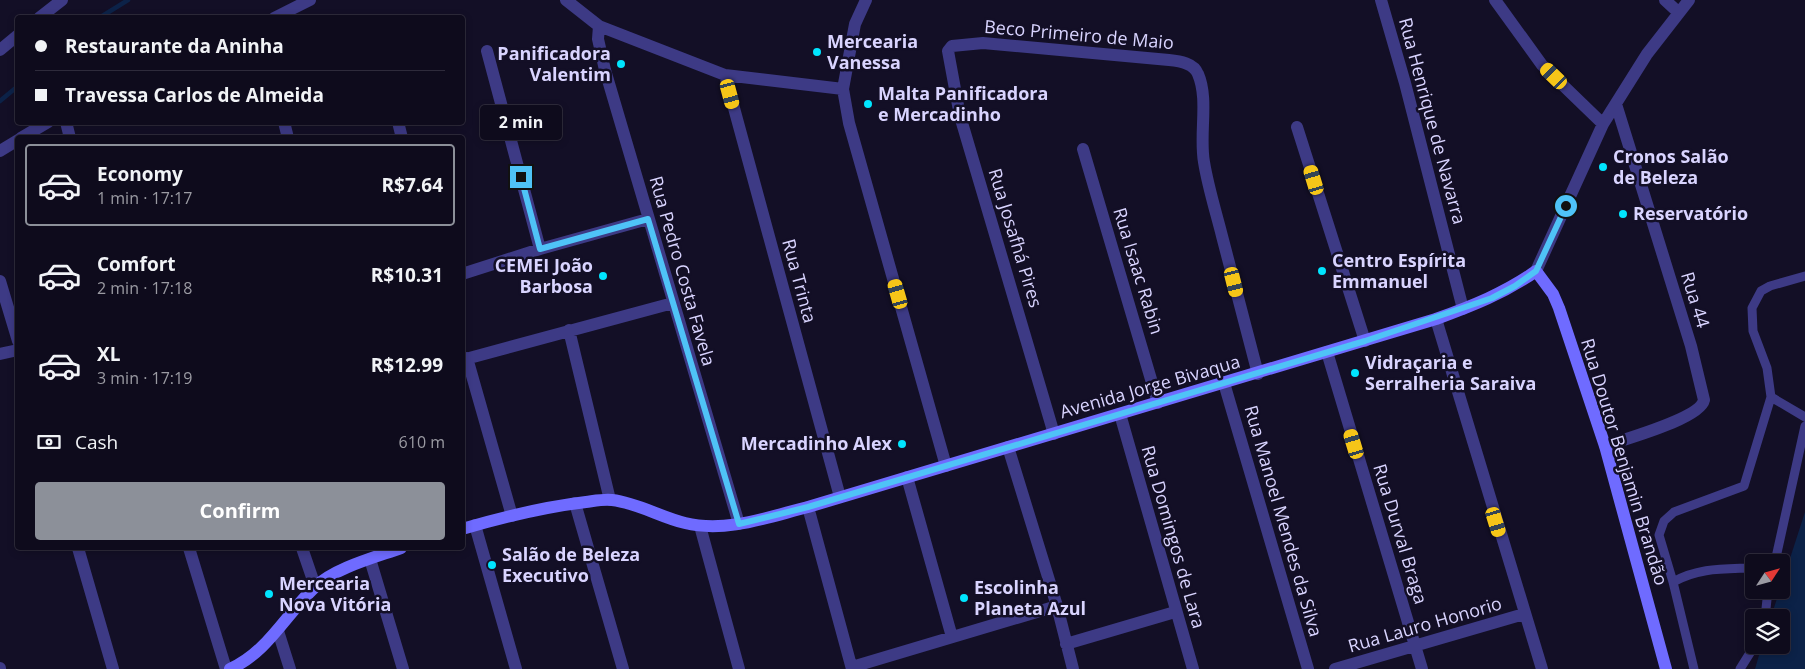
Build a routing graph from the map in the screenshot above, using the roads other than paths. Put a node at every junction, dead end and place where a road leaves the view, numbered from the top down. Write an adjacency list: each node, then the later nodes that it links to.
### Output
1 (48, 0): 12 (street)
2 (62, 0): 13 (street)
3 (310, 0): 14 (street)
4 (566, 0): 10 (street)
5 (866, 0): 21 (street)
6 (1381, 0): 37 (street, Rua Henrique de Navarra)
7 (1495, 0): 23 (street)
8 (1666, 0): 11 (street)
9 (1689, 0): 11 (street, Avenida Jorge Bivaqua)
10 (577, 6): 15 (street)
11 (1678, 12): 22 (street, Avenida Jorge Bivaqua)
12 (39, 15)
13 (41, 15)
14 (280, 15)
15 (599, 26): 20 (street); 30 (street, Rua Pedro Costa Favela)
16 (15, 38): 17 (street)
17 (0, 50)
18 (487, 51): 31 (street)
19 (948, 51): 46 (street, Beco Primeiro de Maio); 53 (street, Rua Josafhá Pires)
20 (725, 75): 21 (street); 58 (street, Rua Trinta)
21 (843, 89): 56 (street)
22 (1616, 104): 23 (street, Avenida Jorge Bivaqua); 54 (street, Rua 44)
23 (1603, 124): 32 (street, Avenida Jorge Bivaqua)
24 (43, 125): 26 (street)
25 (1297, 127): 41 (street)
26 (27, 135)
27 (15, 142): 29 (street)
28 (1083, 149): 49 (street, Rua Isaac Rabin)
29 (0, 151)
30 (648, 219): 31 (street); 36 (street, Rua Pedro Costa Favela)
31 (540, 249): 33 (street)
32 (1536, 271): 37 (street, Avenida Jorge Bivaqua); 54 (street, Rua Doutor Benjamin Brandão)
33 (465, 273)
34 (1805, 276): 48 (lane)
35 (0, 281): 40 (street)
36 (674, 303): 39 (street); 63 (street, Rua Pedro Costa Favela)
37 (1462, 309): 38 (street, Avenida Jorge Bivaqua)
38 (1436, 319): 41 (street, Avenida Jorge Bivaqua); 77 (street)
39 (569, 330): 45 (street); 59 (street)
40 (15, 331)
41 (1365, 341): 43 (street, Avenida Jorge Bivaqua)
42 (15, 351): 44 (street)
43 (1327, 352): 46 (street, Avenida Jorge Bivaqua); 81 (street, Rua Durval Braga)
44 (0, 354)
45 (465, 359): 62 (street)
46 (1258, 374): 47 (street, Avenida Jorge Bivaqua)
47 (1224, 383): 49 (street, Avenida Jorge Bivaqua); 94 (street, Rua Manoel Mendes da Silva)
48 (1771, 397): 51 (lane); 73 (lane)
49 (1158, 403): 50 (street, Avenida Jorge Bivaqua)
50 (1120, 414): 53 (street, Avenida Jorge Bivaqua); 76 (street, Rua Domingos de Lara)
51 (1805, 418)
52 (1805, 426): 70 (lane)
53 (1054, 434): 55 (street, Avenida Jorge Bivaqua)
54 (1605, 446): 98 (street, Rua Doutor Benjamin Brandão)
55 (1008, 447): 56 (street, Avenida Jorge Bivaqua); 75 (street)
56 (946, 466): 57 (street, Avenida Jorge Bivaqua)
57 (907, 477): 58 (street, Avenida Jorge Bivaqua); 79 (street)
58 (840, 497): 61 (street, Avenida Jorge Bivaqua)
59 (610, 500): 60 (street, Avenida Jorge Bivaqua); 64 (street, Avenida Jorge Bivaqua)
60 (574, 503): 62 (street, Avenida Jorge Bivaqua); 90 (street)
61 (808, 507): 63 (street, Avenida Jorge Bivaqua); 83 (street)
62 (512, 516): 65 (street, Avenida Jorge Bivaqua)
63 (739, 524): 64 (street, Avenida Jorge Bivaqua)
64 (700, 526): 91 (street)
65 (469, 527): 89 (street)
66 (79, 550): 84 (street)
67 (189, 550): 85 (street)
68 (303, 550): 74 (street)
69 (396, 550): 71 (street)
70 (1777, 554)
71 (370, 559): 74 (street); 88 (street)
72 (1745, 568): 73 (lane)
73 (1674, 582): 99 (lane)
74 (315, 586): 78 (street)
75 (1057, 606): 79 (street); 80 (street)
76 (1175, 612): 80 (street); 93 (street, Rua Domingos de Lara)
77 (1524, 614): 81 (street, Rua Lauro Honorio); 97 (street)
78 (278, 631): 86 (street); 87 (street)
79 (952, 637): 83 (street)
80 (1066, 644): 92 (street)
81 (1414, 644): 95 (street, Rua Lauro Honorio); 96 (street, Rua Durval Braga)
82 (1749, 654): 100 (lane)
83 (852, 668)
84 (113, 669)
85 (226, 669)
86 (230, 669)
87 (290, 669)
88 (403, 669)
89 (516, 669)
90 (623, 669)
91 (738, 669)
92 (1074, 669)
93 (1192, 669)
94 (1308, 669)
95 (1336, 669)
96 (1422, 669)
97 (1542, 669)
98 (1666, 669)
99 (1694, 669)
100 (1740, 669)

